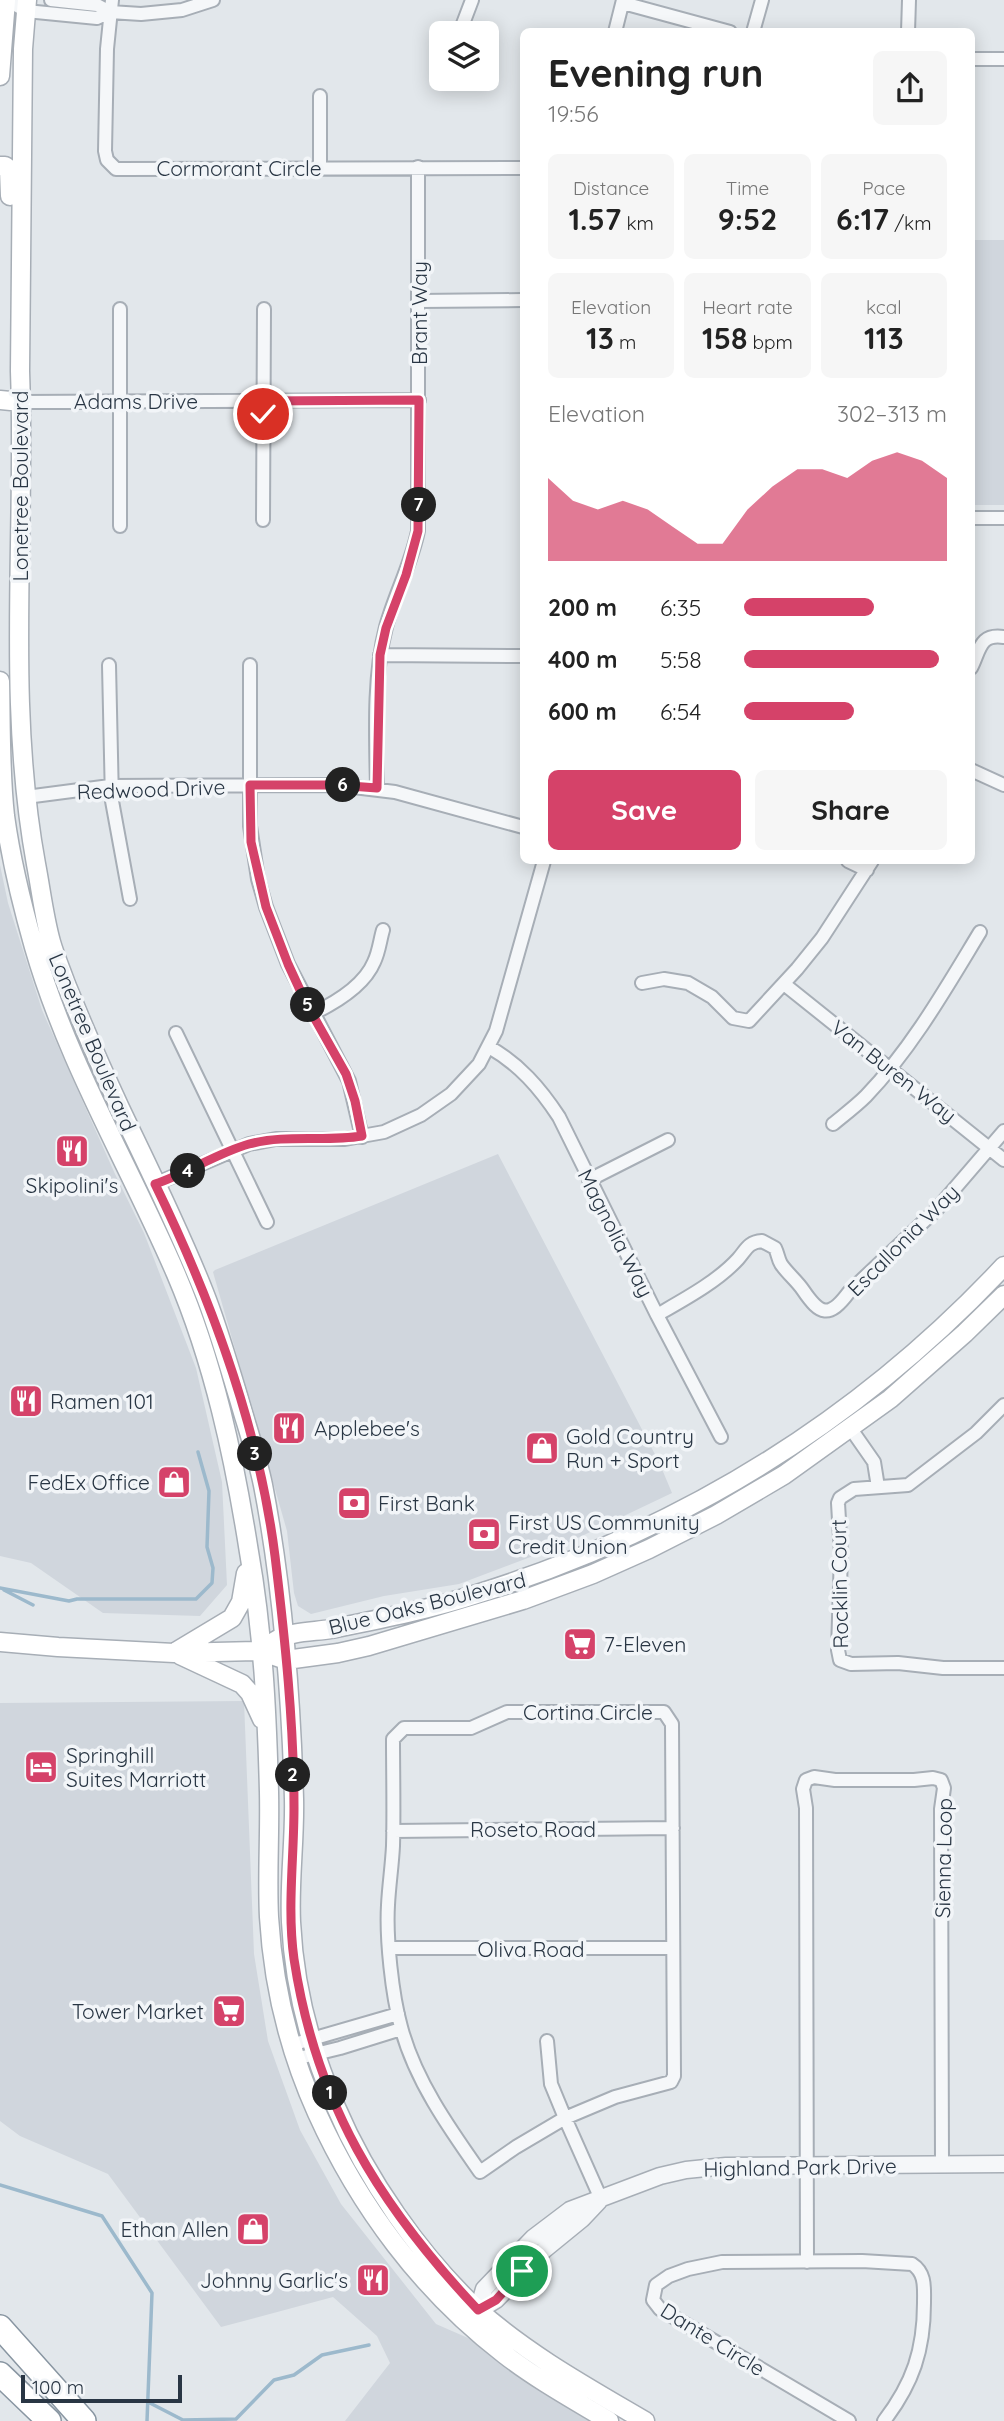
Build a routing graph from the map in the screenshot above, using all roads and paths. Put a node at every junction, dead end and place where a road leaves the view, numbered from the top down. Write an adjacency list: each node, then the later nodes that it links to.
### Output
1 (7, 0): 8 (street); 17 (main road)
2 (51, 0): 9 (street)
3 (213, 0): 9 (street)
4 (472, 0): 10 (street)
5 (762, 0): 13 (street)
6 (909, 0): 14 (street)
7 (623, 1): 11 (street); 12 (street)
8 (27, 5): 9 (street); 23 (main road, Lonetree Boulevard)
9 (111, 6): 21 (street, Cormorant Circle)
10 (464, 21)
11 (616, 28)
12 (716, 28)
13 (754, 28)
14 (908, 28)
15 (975, 59): 16 (street)
16 (1004, 59)
17 (0, 76)
18 (320, 96): 21 (street)
19 (0, 166): 23 (main road, Lonetree Boulevard)
20 (418, 167): 21 (street, Cormorant Circle); 22 (street, Cormorant Circle); 25 (street, Brant Way)
21 (320, 168)
22 (520, 169)
23 (22, 233): 32 (main road, Lonetree Boulevard)
24 (520, 300): 25 (street)
25 (419, 301): 29 (street, Brant Way)
26 (120, 309): 30 (street)
27 (264, 309): 31 (street)
28 (0, 400): 32 (main road)
29 (419, 400): 31 (street, Adams Drive); 38 (street, Brant Way)
30 (120, 401): 31 (street, Adams Drive); 32 (street, Adams Drive); 36 (street)
31 (263, 401): 35 (street)
32 (22, 402): 49 (main road, Lonetree Boulevard)
33 (975, 518): 34 (street)
34 (1004, 518)
35 (263, 520)
36 (120, 526)
37 (1004, 637): 40 (street)
38 (380, 655): 39 (street); 48 (street, Brant Way)
39 (520, 656)
40 (975, 660)
41 (109, 665): 47 (street)
42 (250, 665): 45 (street)
43 (0, 681): 50 (main road, Lonetree Boulevard)
44 (975, 772): 46 (street)
45 (250, 785): 47 (street, Redwood Drive); 48 (street, Redwood Drive); 59 (street)
46 (1004, 785)
47 (110, 786): 49 (street, Redwood Drive); 54 (street)
48 (377, 788): 51 (street, Redwood Drive)
49 (26, 797): 50 (main road); 71 (main road, Lonetree Boulevard)
50 (3, 799): 72 (main road, Lonetree Boulevard)
51 (520, 826)
52 (543, 864): 61 (street)
53 (870, 865): 58 (street)
54 (130, 899)
55 (383, 930): 59 (street)
56 (981, 932): 62 (street)
57 (642, 983): 58 (street)
58 (784, 984): 62 (street, Van Buren Way)
59 (312, 1014): 65 (street)
60 (176, 1033): 68 (street)
61 (489, 1047): 65 (street); 70 (street, Magnolia Way)
62 (889, 1068): 63 (street); 67 (street, Van Buren Way)
63 (833, 1124)
64 (1004, 1131): 67 (street)
65 (362, 1136): 68 (street)
66 (668, 1140): 70 (street)
67 (990, 1149): 69 (street, Van Buren Way); 76 (street, Escallonia Way)
68 (232, 1150): 71 (street); 73 (street)
69 (1004, 1160)
70 (589, 1180): 76 (street, Magnolia Way)
71 (155, 1184): 72 (main road); 82 (main road, Lonetree Boulevard)
72 (139, 1194): 81 (main road, Lonetree Boulevard)
73 (267, 1222)
74 (1004, 1266): 82 (main road, Blue Oaks Boulevard)
75 (1004, 1294): 78 (main road, Blue Oaks Boulevard)
76 (657, 1315): 79 (street, Magnolia Way)
77 (1004, 1405): 80 (street, Rocklin Court)
78 (851, 1429): 80 (street); 86 (main road, Blue Oaks Boulevard)
79 (721, 1437)
80 (878, 1487): 87 (street, Rocklin Court)
81 (250, 1555): 84 (main road, Lonetree Boulevard); 85 (main road)
82 (283, 1636): 84 (main road, Blue Oaks Boulevard); 86 (main road, Lonetree Boulevard)
83 (0, 1642): 85 (main road, Blue Oaks Boulevard)
84 (260, 1651): 85 (main road, Blue Oaks Boulevard); 86 (main road, Blue Oaks Boulevard); 88 (main road, Lonetree Boulevard)
85 (174, 1653): 88 (main road)
86 (286, 1660): 96 (main road, Lonetree Boulevard)
87 (1004, 1668)
88 (266, 1727): 97 (main road, Lonetree Boulevard)
89 (673, 1828): 90 (street, Roseto Road); 90 (street, Cortina Circle); 92 (street, Cortina Circle)
90 (393, 1831): 91 (street, Cortina Circle)
91 (390, 1948): 92 (street, Oliva Road); 93 (street, Cortina Circle)
92 (672, 1948): 98 (street, Cortina Circle)
93 (398, 2014): 94 (street, Cortina Circle); 96 (street)
94 (401, 2029): 96 (street); 98 (street, Cortina Circle)
95 (547, 2041): 98 (street)
96 (314, 2046): 97 (street); 104 (main road, Lonetree Boulevard)
97 (293, 2052): 104 (main road, Lonetree Boulevard)
98 (565, 2118): 102 (street)
99 (1004, 2164): 101 (street, Highland Park Drive)
100 (805, 2165): 101 (street, Highland Park Drive); 101 (street, Sienna Loop); 102 (street, Highland Park Drive); 103 (street)
101 (942, 2165)
102 (601, 2199): 104 (street, Highland Park Drive)
103 (807, 2262): 111 (street, Dante Circle); 112 (street, Dante Circle)
104 (472, 2315): 109 (main road); 110 (main road)
105 (0, 2327): 108 (highway)
106 (0, 2374): 107 (highway)
107 (49, 2421)
108 (84, 2421)
109 (609, 2421)
110 (645, 2421)
111 (849, 2421)
112 (884, 2421)

